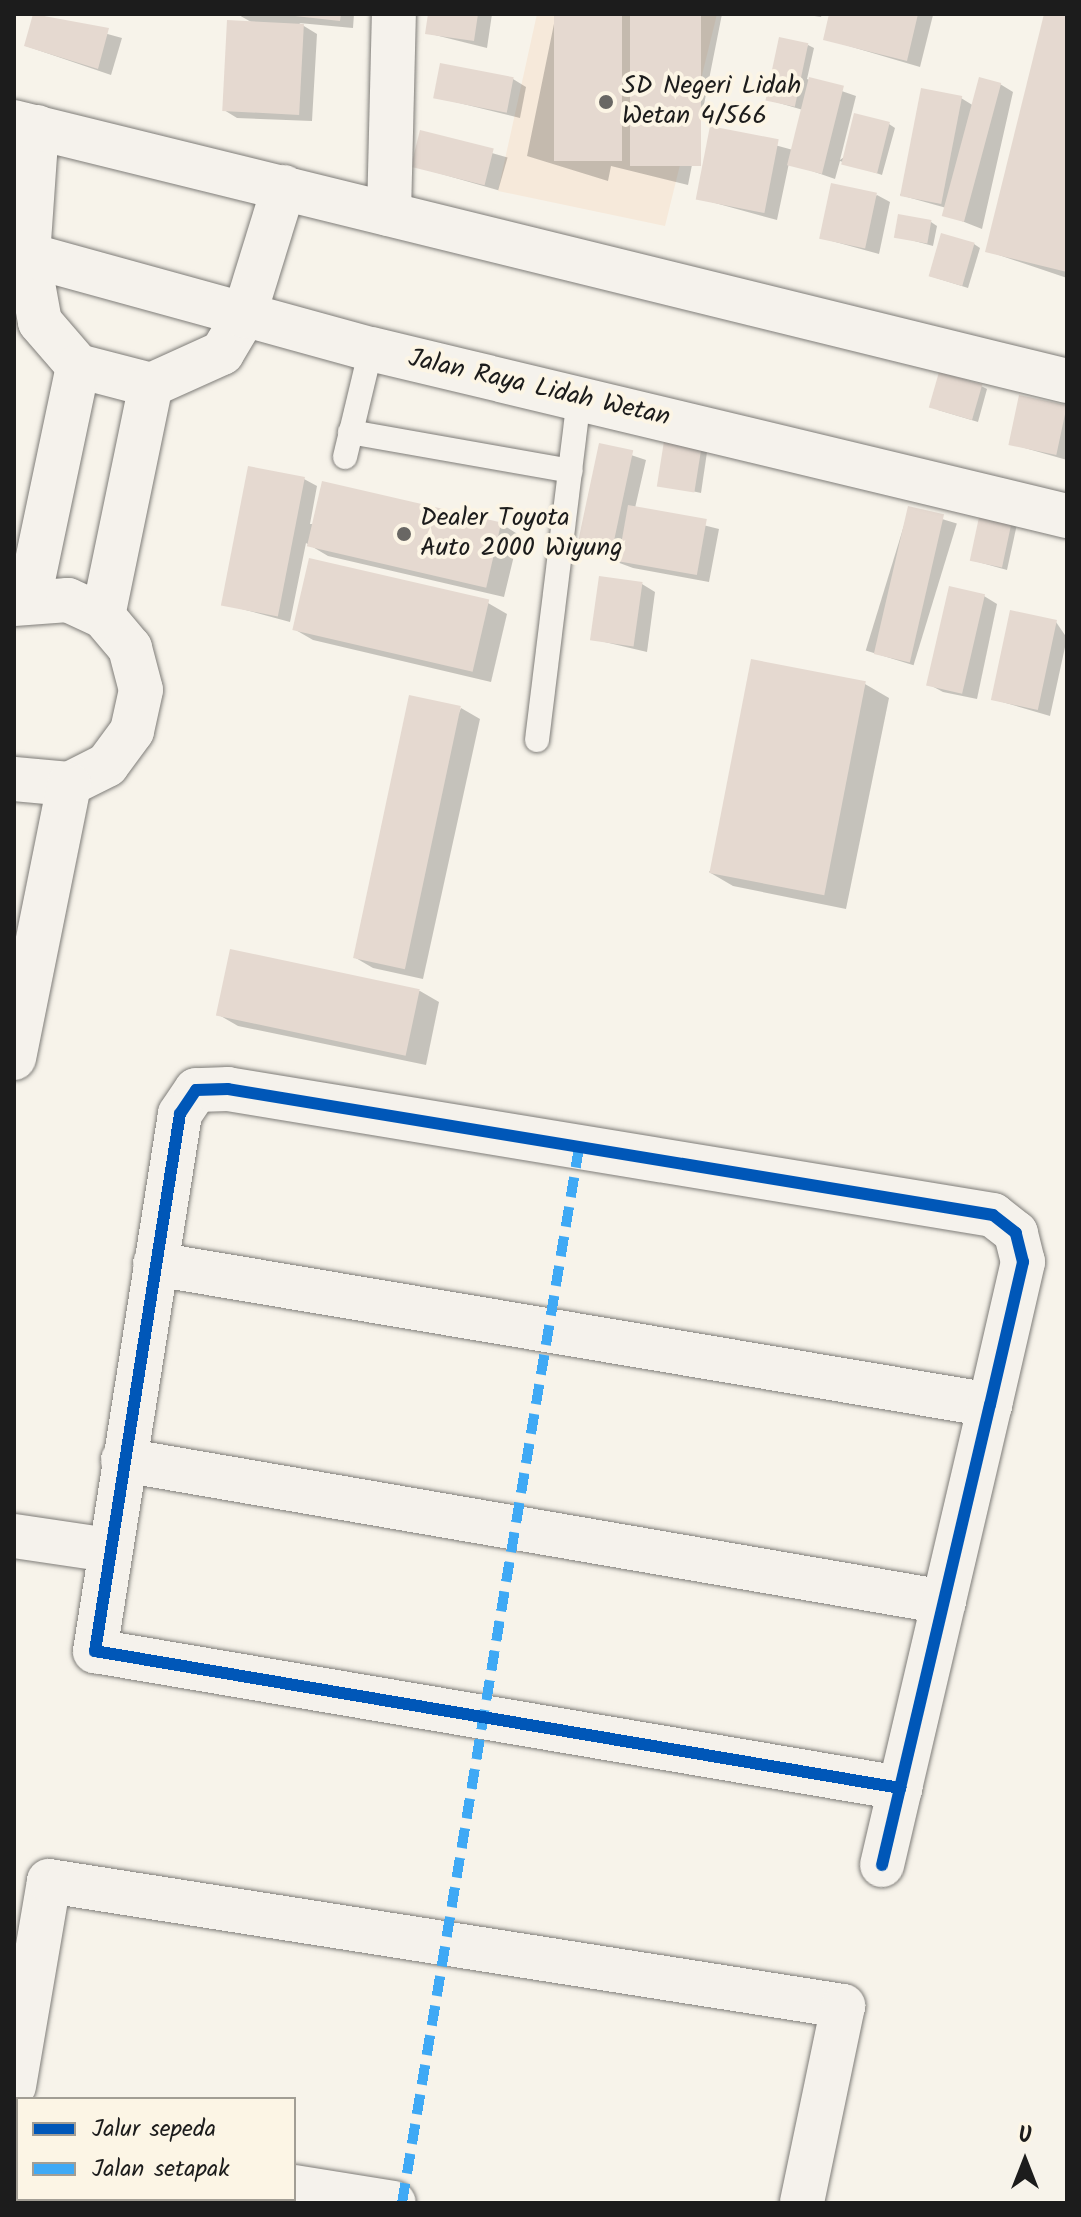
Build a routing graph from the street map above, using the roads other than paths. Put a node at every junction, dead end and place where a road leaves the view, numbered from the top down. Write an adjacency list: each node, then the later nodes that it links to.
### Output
1 (394, 14): 4 (street)
2 (26, 124): 3 (street); 5 (street)
3 (284, 187): 4 (street); 6 (street)
4 (389, 214): 9 (street)
5 (21, 253): 6 (street, Jalan Raya Lidah Wetan); 8 (street)
6 (244, 316): 7 (street, Jalan Raya Lidah Wetan); 10 (street)
7 (371, 349): 11 (street, Jalan Raya Lidah Wetan); 12 (lane)
8 (78, 366): 10 (street); 16 (street)
9 (1067, 381)
10 (151, 385): 17 (street)
11 (579, 398): 14 (lane); 15 (street, Jalan Raya Lidah Wetan)
12 (350, 432): 13 (lane); 14 (lane)
13 (345, 457)
14 (571, 471): 18 (lane)
15 (1067, 516)
16 (22, 602): 17 (street)
17 (103, 616): 20 (street)
18 (537, 740)
19 (14, 779): 20 (street)
20 (69, 784): 21 (street)
21 (14, 1058)
22 (155, 1264): 23 (street); 23 (street); 24 (street)
23 (990, 1405): 27 (street)
24 (123, 1460): 26 (street); 27 (street)
25 (14, 1536): 26 (street)
26 (109, 1550): 28 (street)
27 (944, 1602): 28 (street)
28 (900, 1788): 29 (street)
29 (882, 1865)
30 (14, 2086): 33 (street)
31 (296, 2187): 32 (street)
32 (394, 2203)
33 (802, 2203)

